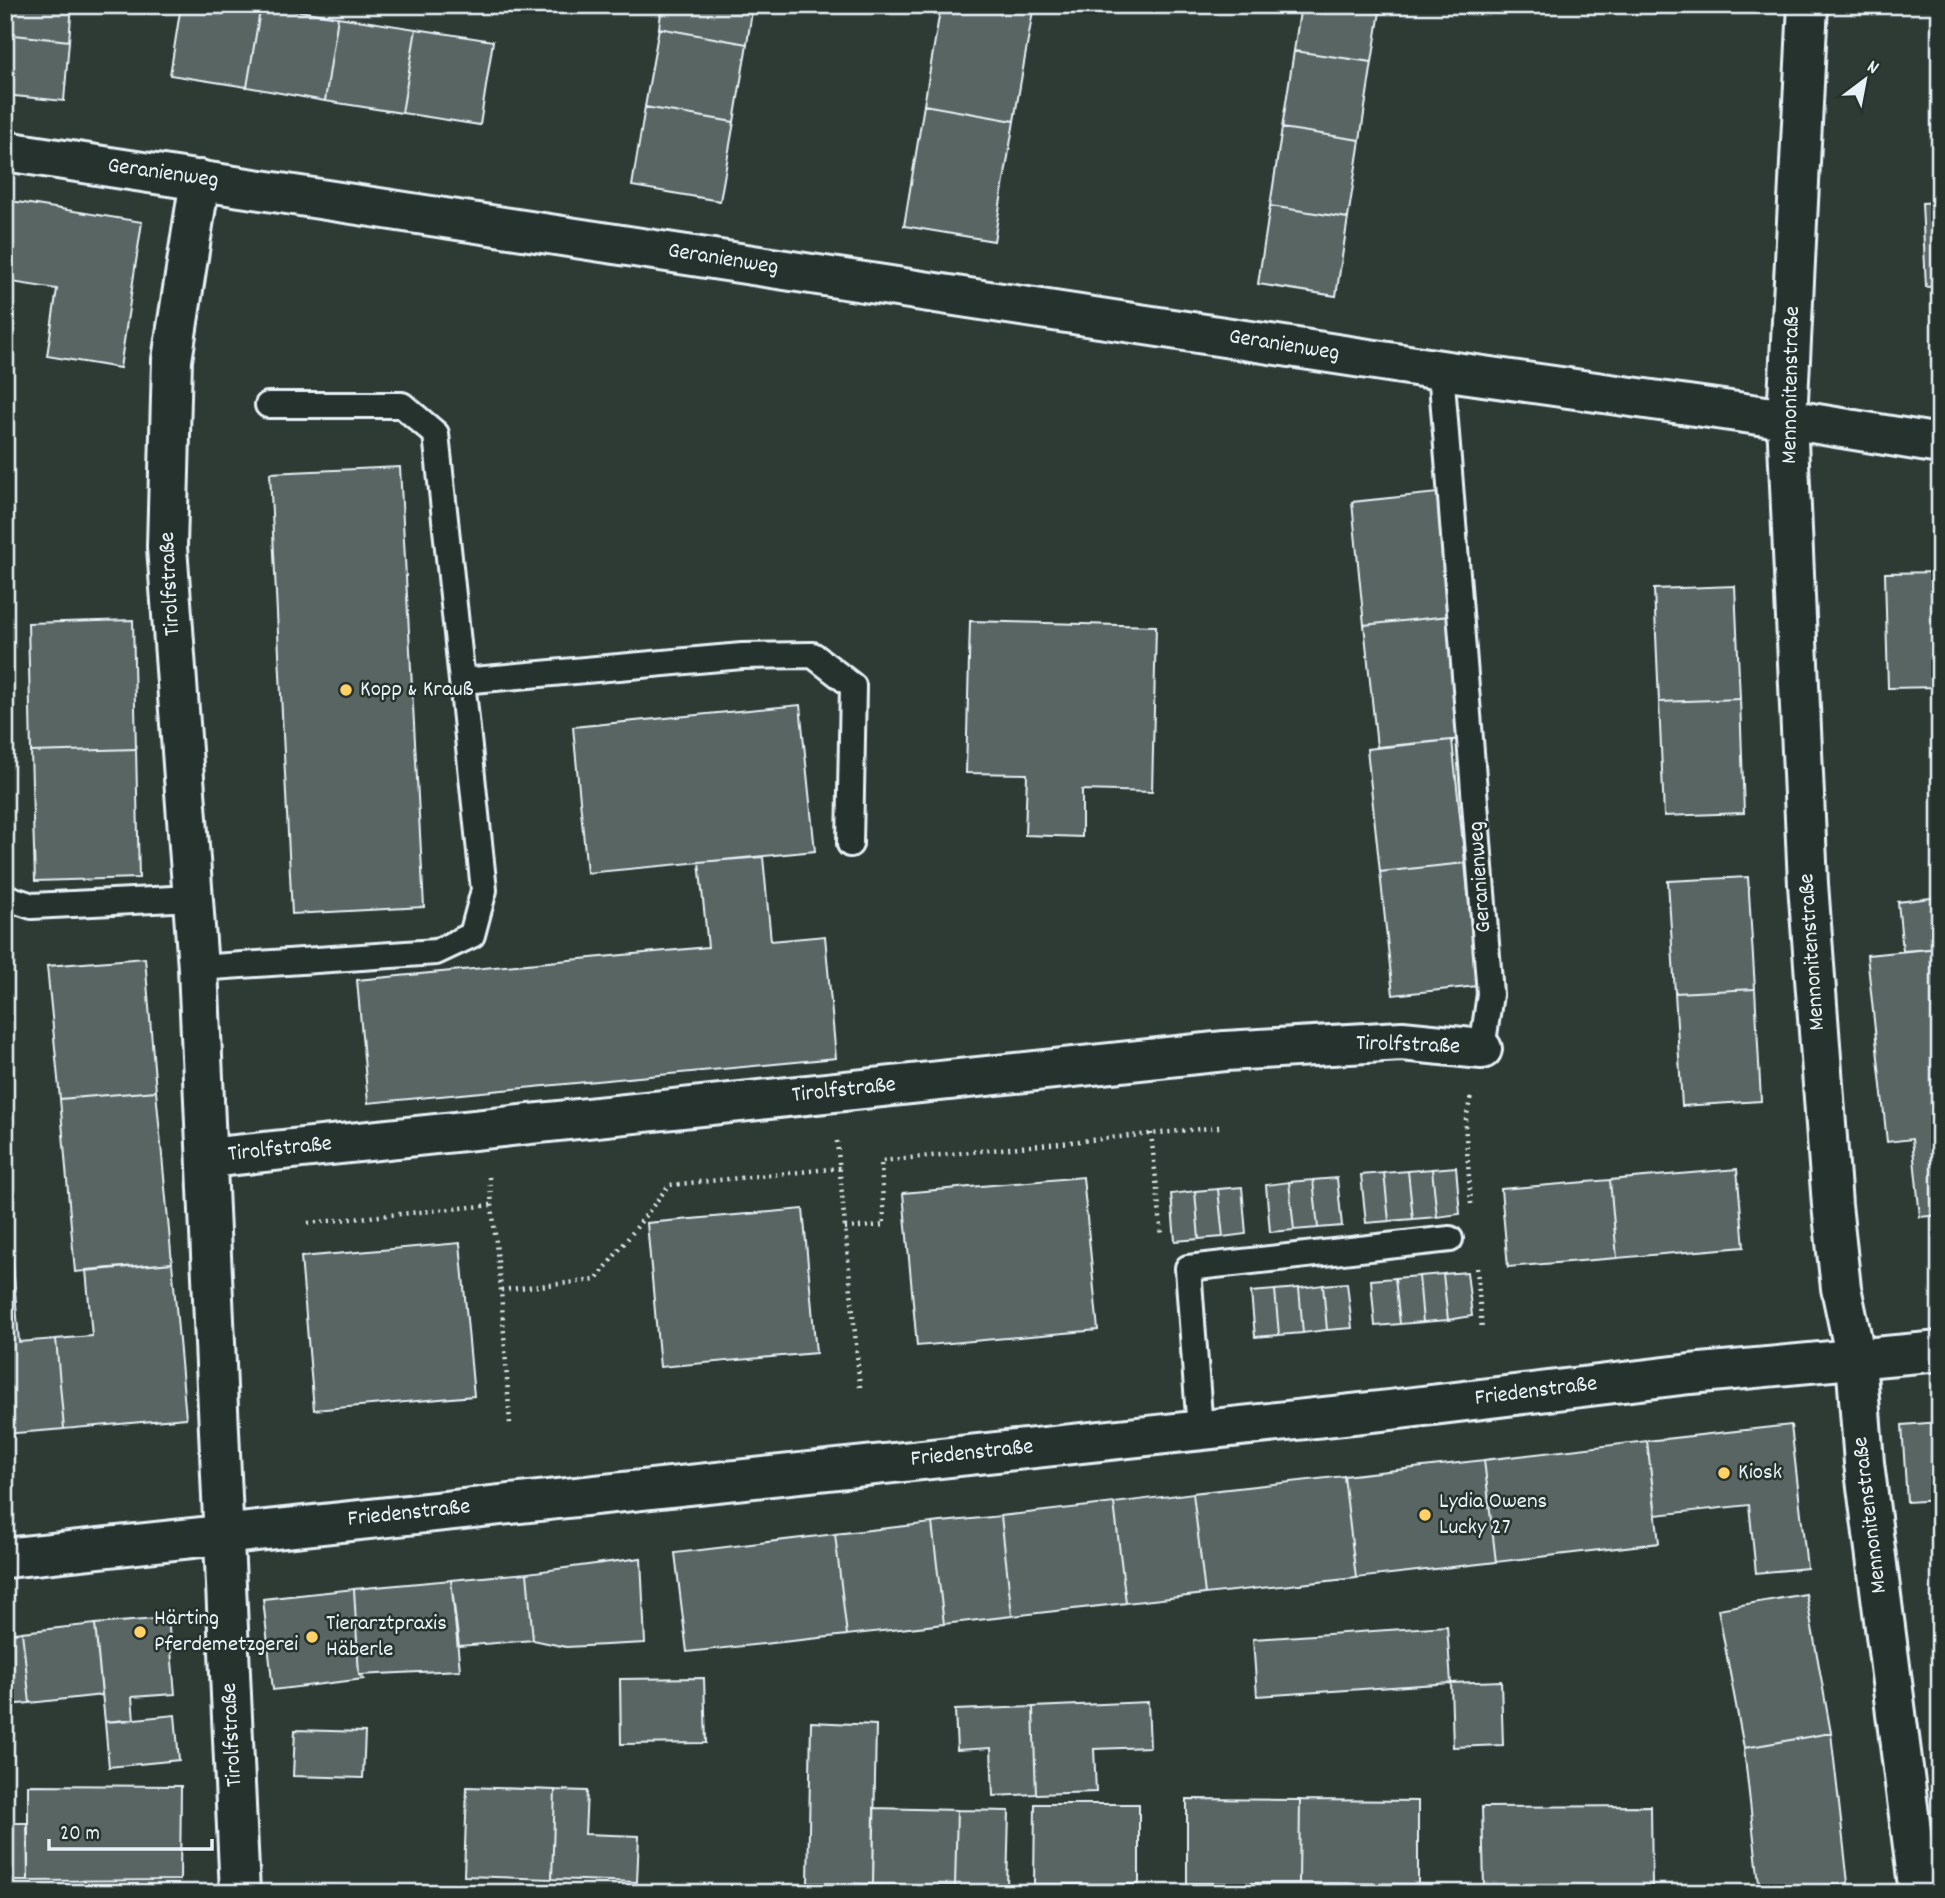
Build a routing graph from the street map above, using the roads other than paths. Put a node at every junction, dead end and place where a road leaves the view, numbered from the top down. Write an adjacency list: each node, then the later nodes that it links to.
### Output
1 (1808, 5): 6 (street, Mennonitenstraße)
2 (5, 151): 3 (street, Geranienweg)
3 (200, 180): 4 (street, Geranienweg); 11 (street, Tirolfstraße)
4 (1441, 370): 6 (street, Geranienweg); 13 (lane, Geranienweg)
5 (268, 405): 8 (lane)
6 (1787, 419): 7 (street, Geranienweg); 17 (street, Mennonitenstraße)
7 (1940, 444)
8 (462, 681): 9 (lane); 12 (lane)
9 (850, 844)
10 (5, 897): 11 (lane)
11 (193, 898): 12 (street, Tirolfstraße)
12 (198, 968): 14 (street, Tirolfstraße)
13 (1482, 1049): 14 (street, Tirolfstraße)
14 (206, 1158): 19 (street, Tirolfstraße)
15 (1450, 1239): 18 (lane)
16 (1940, 1351): 17 (street, Friedenstraße)
17 (1856, 1359): 18 (street, Friedenstraße); 22 (street, Mennonitenstraße)
18 (1200, 1430): 19 (street, Friedenstraße)
19 (224, 1534): 20 (street, Friedenstraße); 21 (street, Tirolfstraße)
20 (5, 1558)
21 (240, 1893)
22 (1919, 1893)

